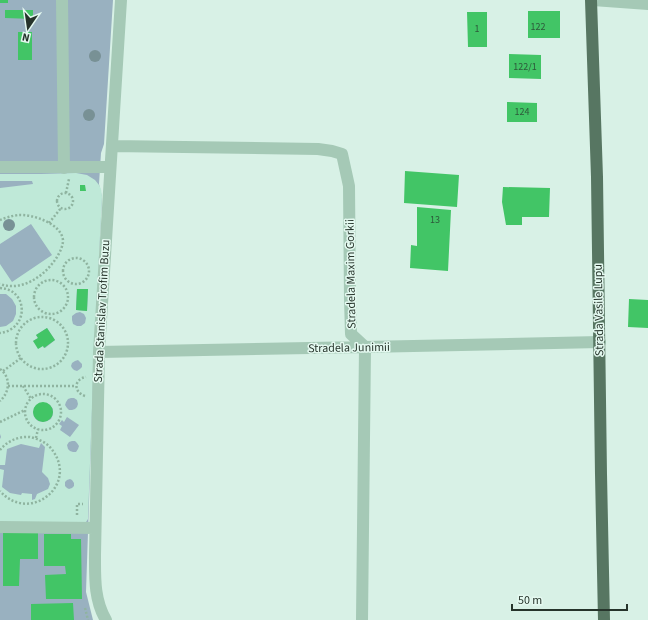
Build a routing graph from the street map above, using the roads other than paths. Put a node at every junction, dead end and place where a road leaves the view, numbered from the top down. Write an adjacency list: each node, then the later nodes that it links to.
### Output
1 (62, 0): 8 (street)
2 (121, 0): 5 (street, Strada Stanislav Trofim Buzu)
3 (592, 0): 4 (street); 9 (main road, Strada Vasile Lupu)
4 (648, 4)
5 (112, 146): 7 (street, Strada Stanislav Trofim Buzu); 10 (street, Stradela Maxim Gorkii)
6 (0, 167): 8 (street)
7 (110, 167): 8 (street); 11 (street, Strada Stanislav Trofim Buzu)
8 (64, 168)
9 (600, 342): 10 (street, Stradela Junimii); 16 (main road, Strada Vasile Lupu)
10 (365, 348): 11 (street, Stradela Junimii); 15 (street)
11 (99, 352): 13 (street, Strada Stanislav Trofim Buzu)
12 (0, 527): 13 (street)
13 (95, 528): 14 (street, Strada Stanislav Trofim Buzu)
14 (106, 620)
15 (362, 620)
16 (604, 620)

